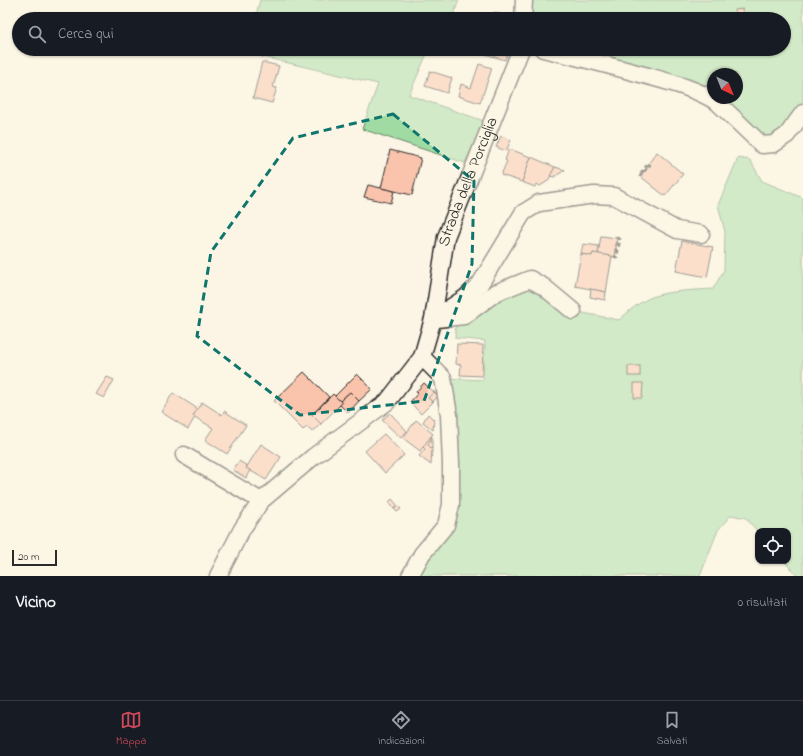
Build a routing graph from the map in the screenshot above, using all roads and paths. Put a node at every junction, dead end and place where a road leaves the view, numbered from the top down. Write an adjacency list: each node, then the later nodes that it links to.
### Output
1 (524, 0): 2 (street)
2 (523, 12)
3 (518, 56): 10 (street, Strada della Porciglia)
4 (575, 56): 5 (street)
5 (803, 113)
6 (650, 165): 6 (path)
7 (701, 234): 10 (street)
8 (617, 238): 8 (path)
9 (573, 311): 10 (street)
10 (433, 319): 11 (street, Strada della Porciglia)
11 (422, 357): 13 (street, Strada della Porciglia); 15 (street)
12 (184, 455): 13 (street)
13 (262, 501): 14 (street, Strada della Porciglia)
14 (218, 576)
15 (410, 576)

